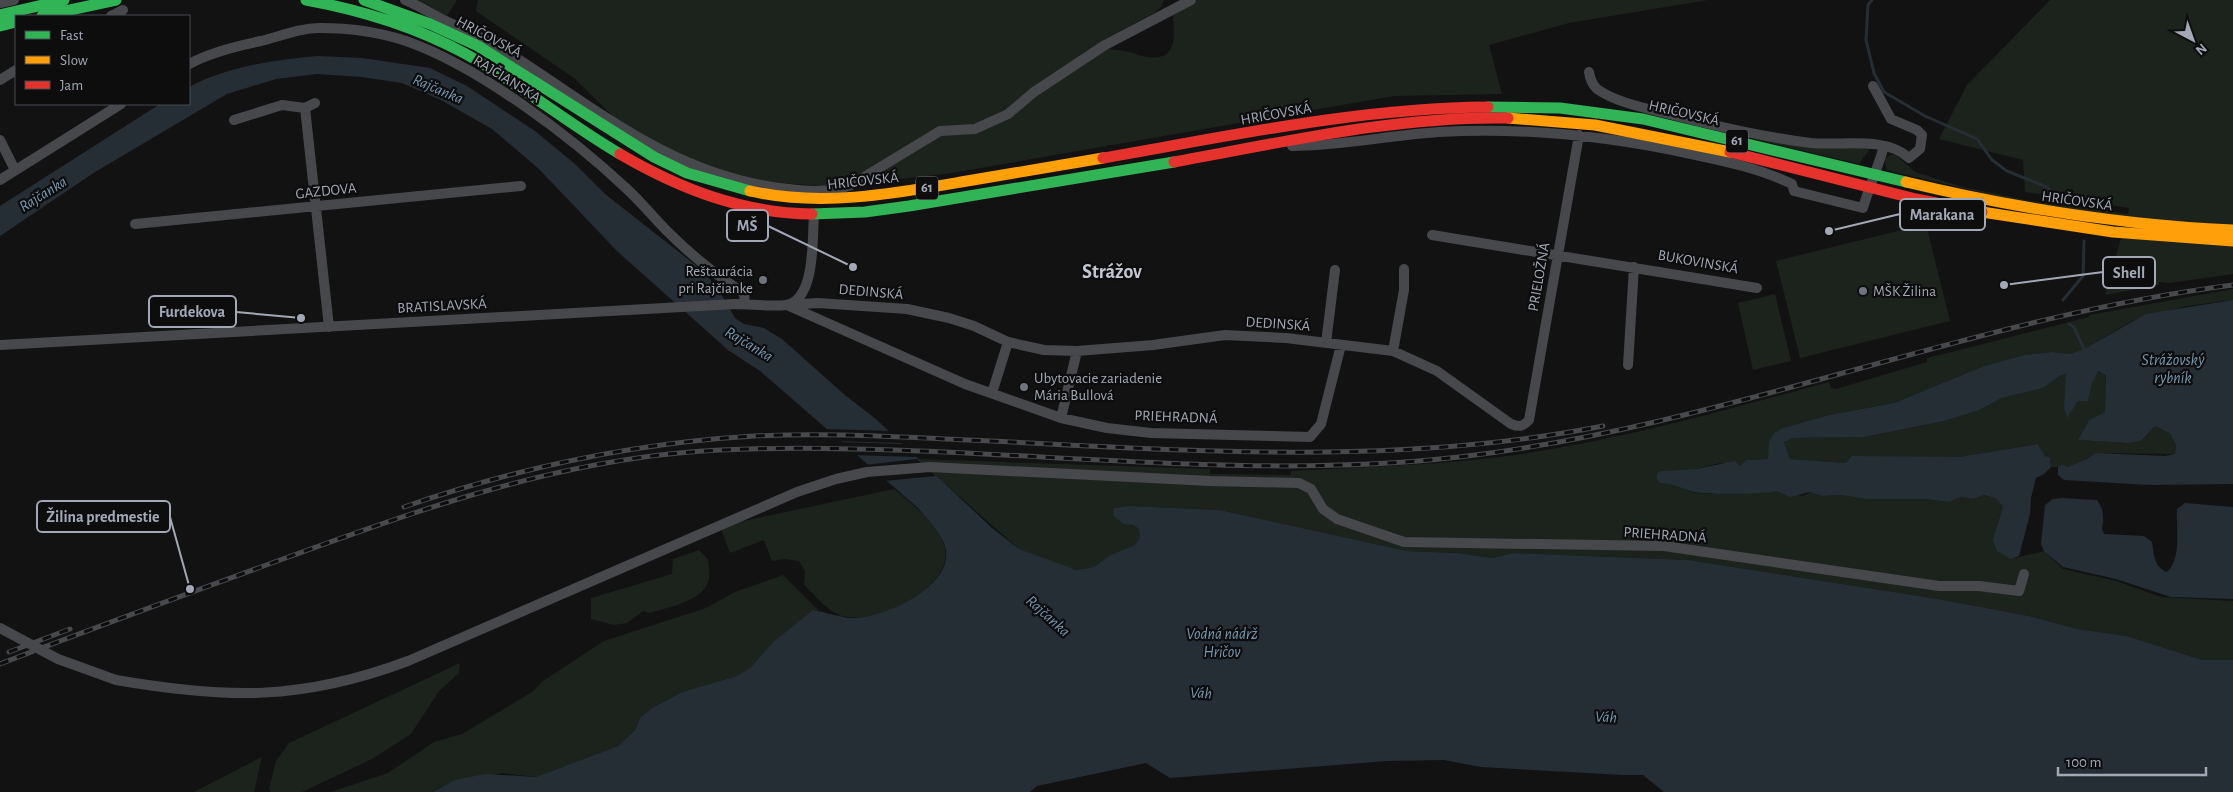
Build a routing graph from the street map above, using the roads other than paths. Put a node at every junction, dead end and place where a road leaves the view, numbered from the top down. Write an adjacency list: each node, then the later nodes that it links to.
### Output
1 (14, 0): 8 (street)
2 (64, 0): 10 (main road)
3 (116, 0): 11 (main road)
4 (306, 0): 34 (main road, HRIČOVSKÁ / 61)
5 (364, 0): 28 (main road, HRIČOVSKÁ / 61)
6 (405, 0): 7 (street, HRIČOVSKÁ)
7 (1191, 0)
8 (0, 3)
9 (124, 10): 12 (street)
10 (0, 15)
11 (47, 15)
12 (113, 15)
13 (15, 22): 14 (main road)
14 (0, 26)
15 (190, 64): 44 (street, RAJČIANSKA)
16 (15, 71): 18 (street)
17 (1589, 72): 25 (street)
18 (0, 80)
19 (1873, 86): 25 (street)
20 (119, 105): 27 (street)
21 (234, 120): 33 (street)
22 (1580, 134): 24 (street, HRIČOVSKÁ); 30 (street, HRIČOVSKÁ); 39 (street, PRIELOŽNÁ)
23 (0, 140): 27 (street)
24 (1261, 146): 26 (main road, HRIČOVSKÁ / 61); 34 (main road, HRIČOVSKÁ / 61)
25 (1884, 146): 28 (street)
26 (1795, 169): 30 (street); 32 (main road, HRIČOVSKÁ / 61)
27 (16, 170): 29 (street)
28 (1876, 174): 32 (street); 36 (main road, HRIČOVSKÁ / 61)
29 (0, 180)
30 (1792, 184): 32 (street, HRIČOVSKÁ)
31 (521, 186): 33 (street, GAZDOVA)
32 (1869, 187): 38 (main road, HRIČOVSKÁ / 61)
33 (316, 207): 35 (street, GAZDOVA); 46 (street)
34 (814, 215): 45 (street)
35 (135, 224)
36 (2233, 230)
37 (1432, 235): 39 (street, BUKOVINSKÁ)
38 (2233, 241)
39 (1558, 255): 40 (street, BUKOVINSKÁ); 56 (street, PRIELOŽNÁ)
40 (1634, 266): 43 (street, BUKOVINSKÁ); 53 (street, BUKOVINSKÁ)
41 (1404, 269): 52 (street)
42 (1335, 270): 48 (street)
43 (1757, 288)
44 (740, 304): 45 (street, BRATISLAVSKÁ); 46 (street, BRATISLAVSKÁ)
45 (786, 305): 47 (street, DEDINSKÁ); 54 (street, PRIEHRADNÁ)
46 (329, 327): 49 (street, BRATISLAVSKÁ)
47 (1008, 342): 51 (street, DEDINSKÁ); 54 (street)
48 (1326, 343): 50 (street, DEDINSKÁ); 51 (street, DEDINSKÁ)
49 (0, 345)
50 (1341, 345): 52 (street, DEDINSKÁ); 55 (street, PRIEHRADNÁ)
51 (1078, 351): 55 (street)
52 (1393, 351): 56 (street, DEDINSKÁ)
53 (1628, 365)
54 (992, 393): 55 (street, PRIEHRADNÁ)
55 (1061, 418)
56 (1525, 425)
57 (2024, 574): 58 (street, PRIEHRADNÁ, bridge)
58 (0, 628)

